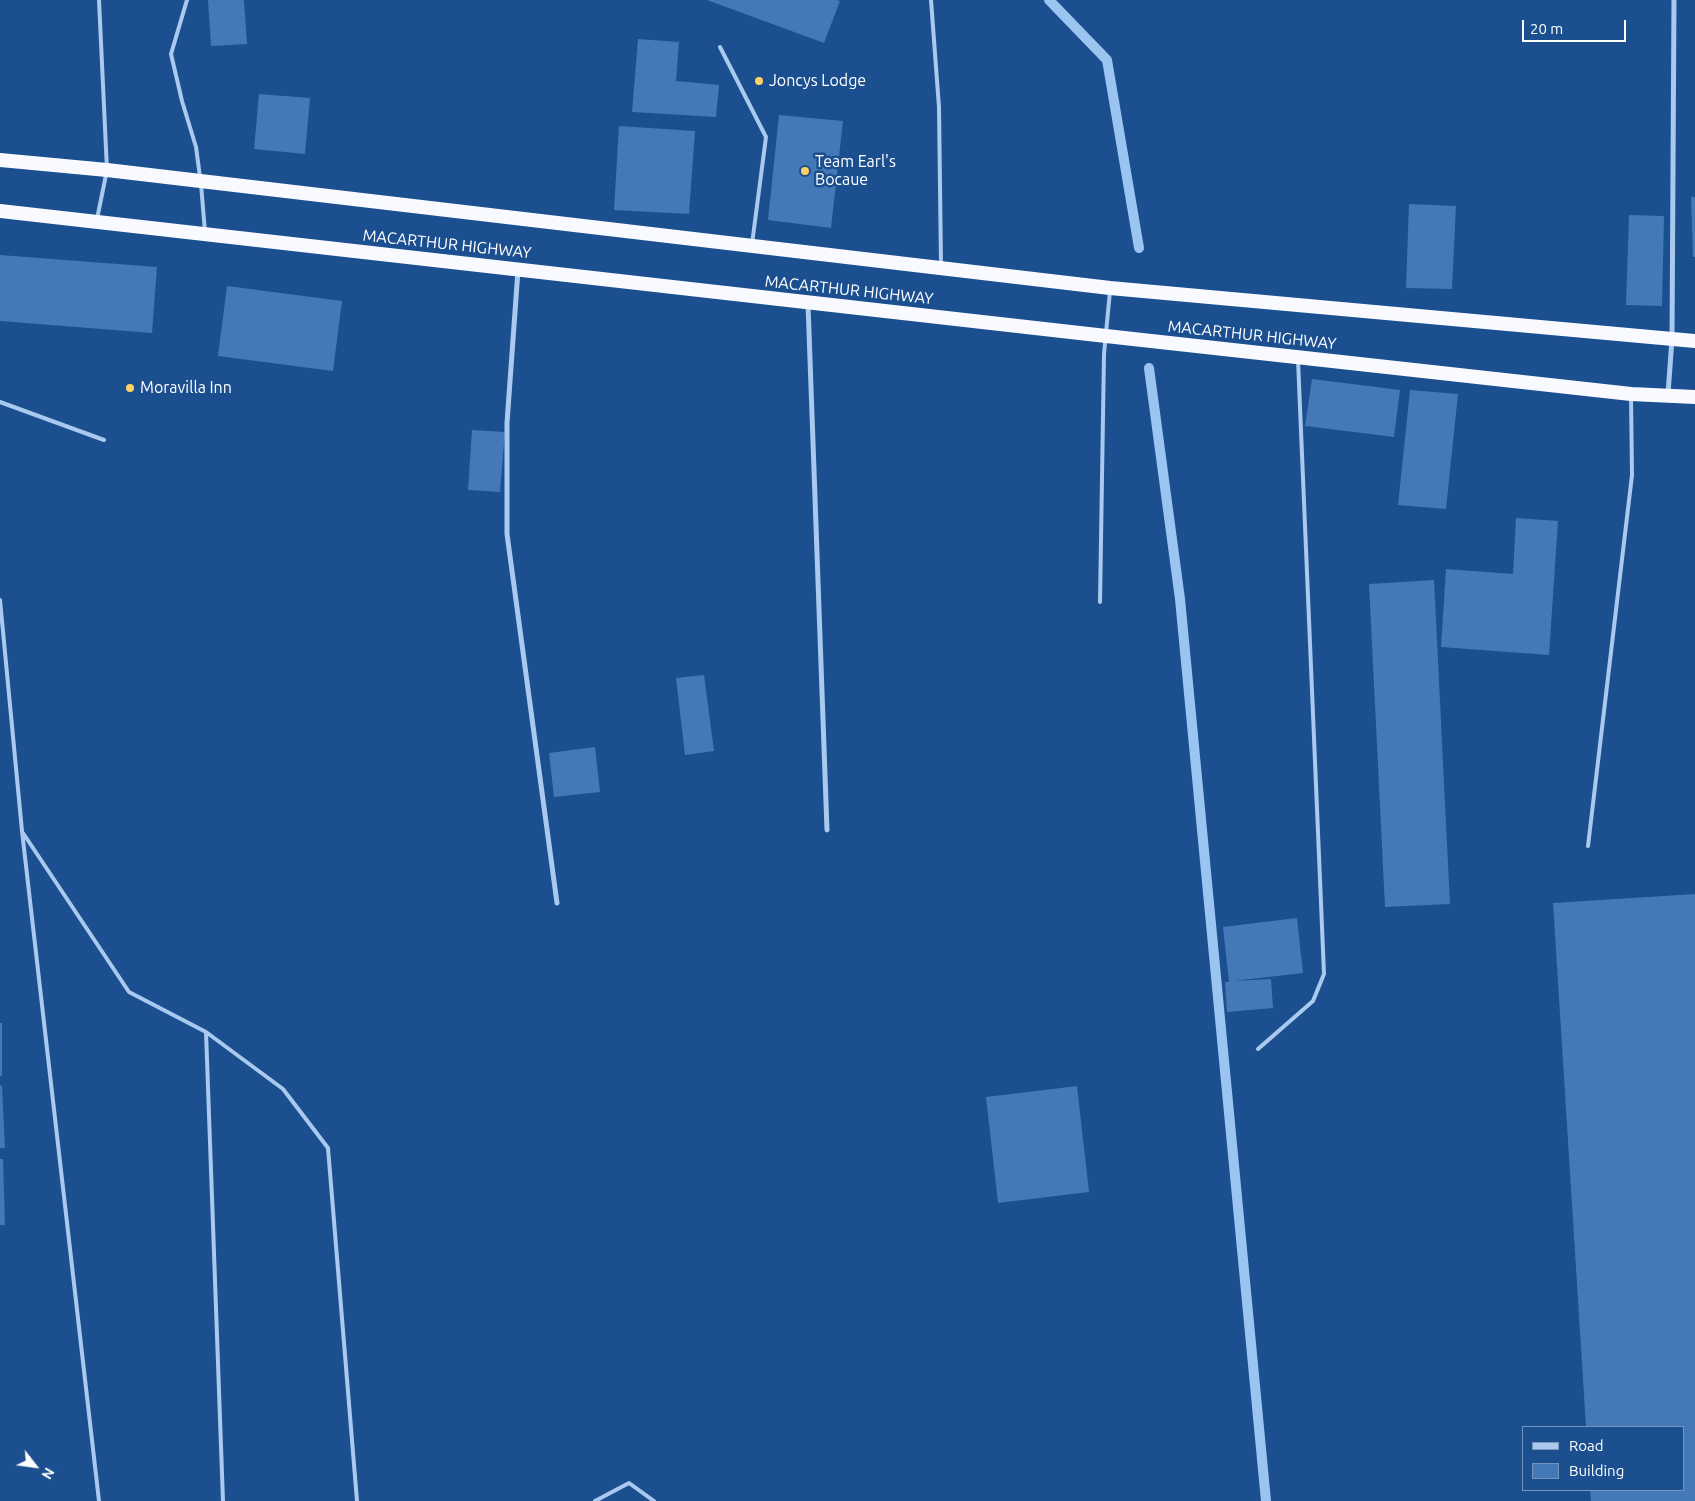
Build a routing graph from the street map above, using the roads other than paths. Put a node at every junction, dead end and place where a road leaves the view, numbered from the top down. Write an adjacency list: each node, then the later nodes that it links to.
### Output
1 (99, 0): 7 (lane)
2 (187, 0): 8 (lane)
3 (930, 0): 13 (lane)
4 (1674, 0): 18 (street)
5 (720, 47): 12 (lane)
6 (0, 160): 7 (highway, MACARTHUR HIGHWAY)
7 (107, 170): 8 (highway, MACARTHUR HIGHWAY); 10 (lane)
8 (201, 181): 11 (lane); 12 (highway, MACARTHUR HIGHWAY)
9 (0, 211): 10 (highway, MACARTHUR HIGHWAY)
10 (97, 222): 11 (highway, MACARTHUR HIGHWAY)
11 (205, 234): 14 (highway, MACARTHUR HIGHWAY)
12 (752, 246): 13 (highway, MACARTHUR HIGHWAY)
13 (941, 268): 15 (highway, MACARTHUR HIGHWAY)
14 (518, 270): 16 (highway, MACARTHUR HIGHWAY); 31 (street)
15 (1110, 288): 17 (lane); 18 (highway, MACARTHUR HIGHWAY)
16 (808, 304): 17 (highway, MACARTHUR HIGHWAY); 28 (street)
17 (1106, 336): 20 (highway, MACARTHUR HIGHWAY); 27 (lane)
18 (1672, 339): 19 (highway, MACARTHUR HIGHWAY); 22 (street)
19 (1695, 341)
20 (1298, 357): 21 (highway, MACARTHUR HIGHWAY); 33 (lane)
21 (1631, 394): 22 (highway, MACARTHUR HIGHWAY); 30 (lane)
22 (1668, 397): 23 (highway, MACARTHUR HIGHWAY)
23 (1695, 397)
24 (0, 402): 25 (lane)
25 (104, 440)
26 (0, 600): 29 (lane)
27 (1100, 602)
28 (827, 830)
29 (22, 831): 32 (lane); 34 (lane)
30 (1588, 846)
31 (556, 903)
32 (206, 1032): 35 (lane); 36 (lane)
33 (1258, 1049)
34 (99, 1501)
35 (223, 1501)
36 (357, 1501)
37 (595, 1501): 38 (lane)
38 (654, 1501)

